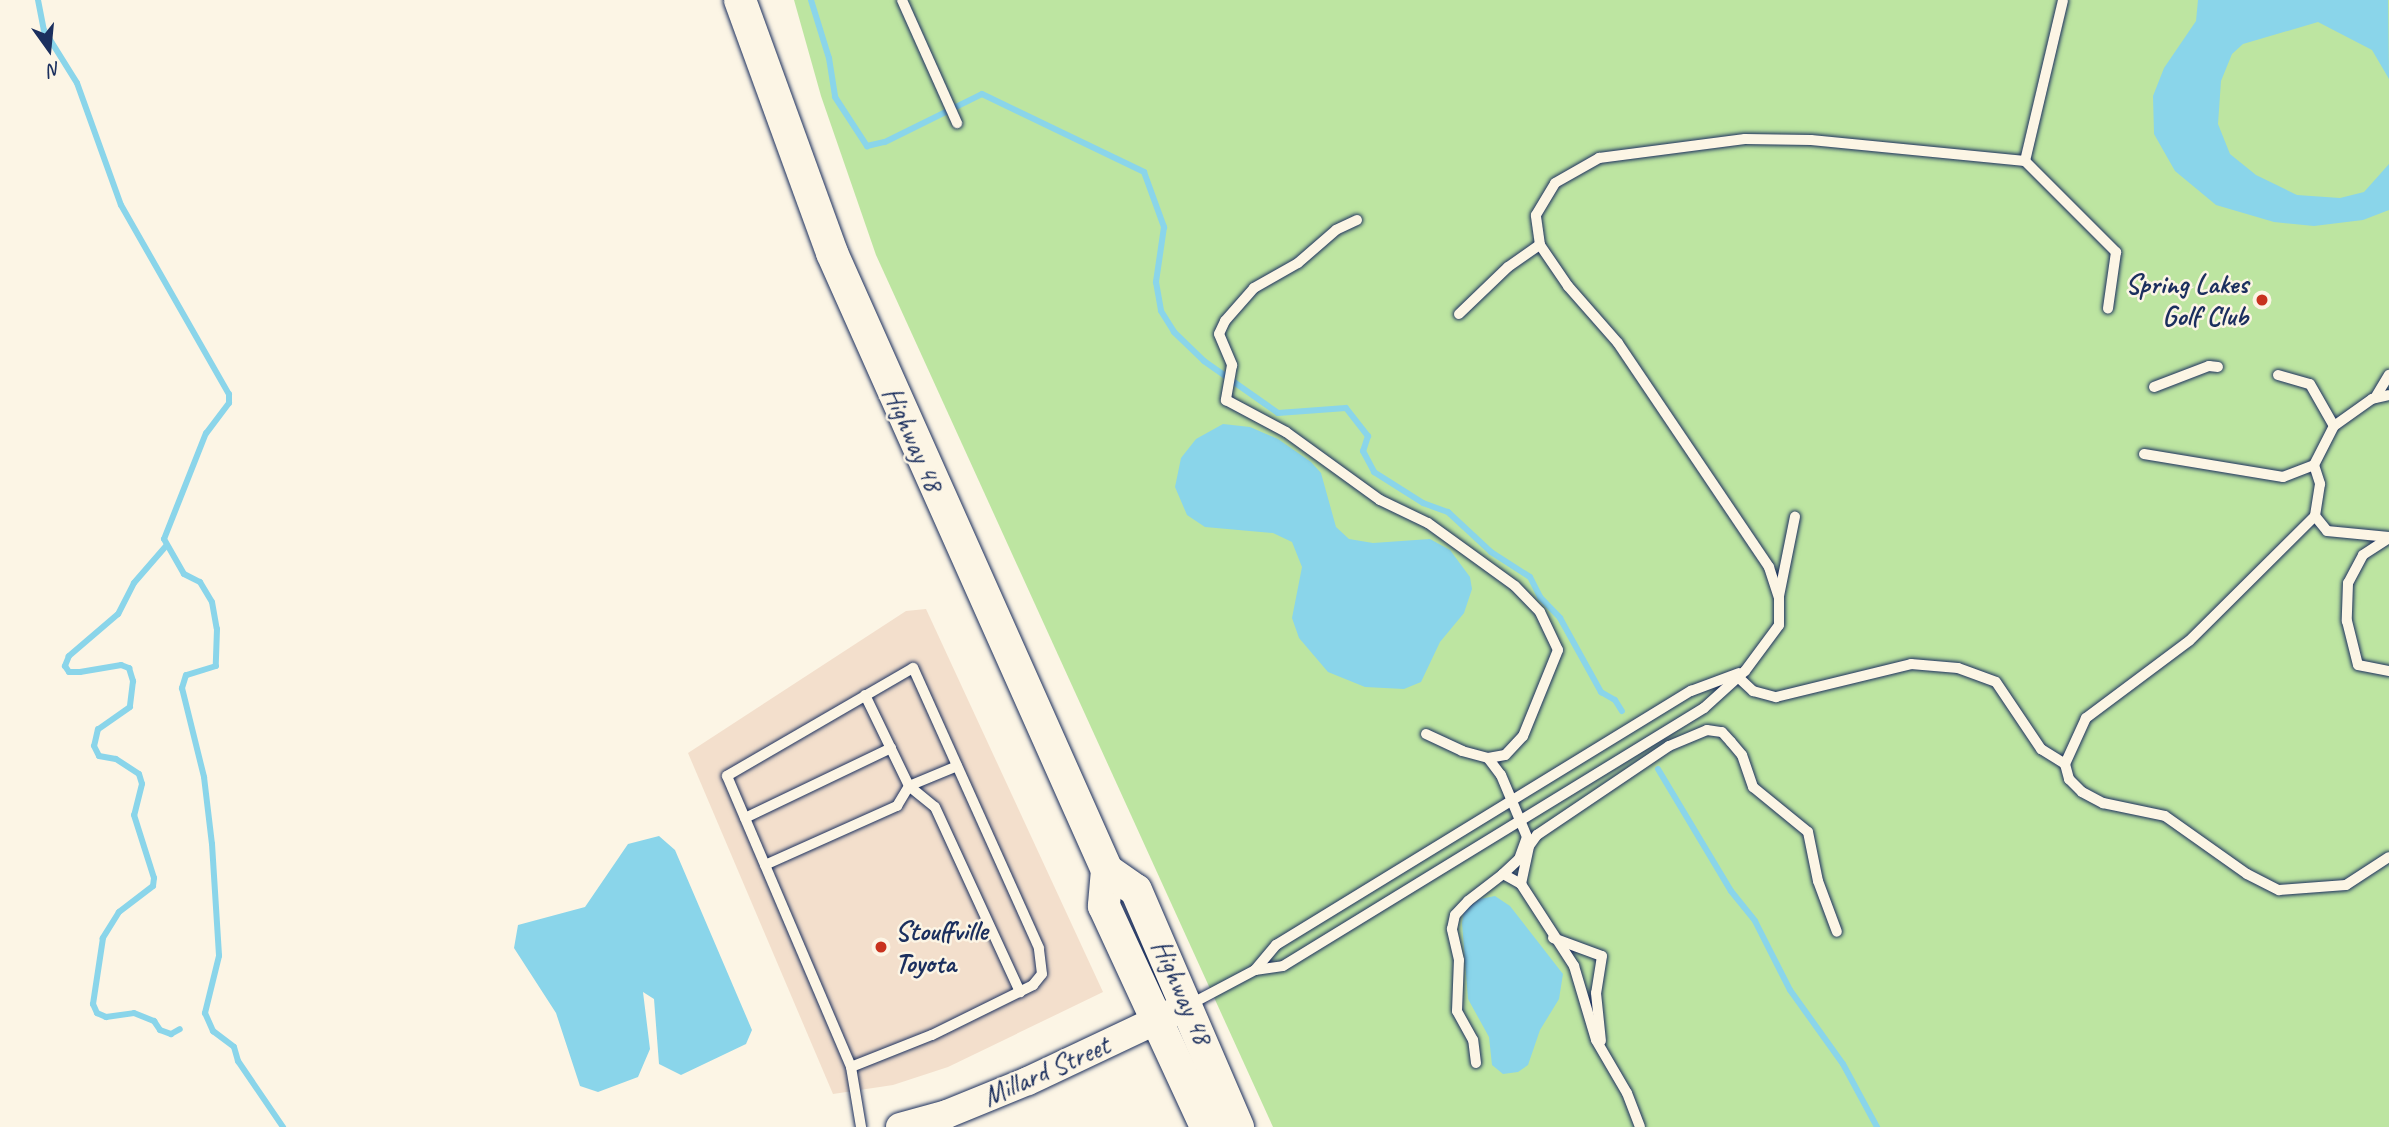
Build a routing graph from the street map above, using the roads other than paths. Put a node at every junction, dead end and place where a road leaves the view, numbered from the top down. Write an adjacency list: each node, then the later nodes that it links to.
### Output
1 (740, 0): 37 (main road, Highway 48)
2 (902, 0): 4 (lane)
3 (2063, 0): 5 (lane)
4 (955, 121)
5 (2025, 161): 7 (lane); 8 (lane)
6 (1357, 220): 28 (lane)
7 (1540, 245): 9 (lane); 22 (lane)
8 (2108, 307)
9 (1458, 314)
10 (2218, 367): 13 (lane)
11 (2278, 375): 16 (lane)
12 (2389, 375): 15 (lane)
13 (2154, 387)
14 (2389, 395): 15 (lane)
15 (2375, 398): 16 (lane)
16 (2334, 426): 18 (lane)
17 (2144, 454): 18 (lane)
18 (2314, 465): 19 (lane)
19 (2315, 516): 21 (lane); 29 (lane)
20 (1795, 517): 22 (lane)
21 (2389, 537): 23 (lane)
22 (1779, 598): 24 (lane)
23 (2389, 671)
24 (1742, 674): 29 (lane); 32 (lane); 34 (lane)
25 (865, 695): 27 (lane); 30 (lane); 33 (lane)
26 (1426, 734): 28 (lane)
27 (891, 748): 31 (lane); 33 (lane)
28 (1488, 758): 32 (lane)
29 (2065, 764): 35 (lane)
30 (957, 766): 31 (lane); 43 (lane)
31 (909, 786): 36 (lane); 43 (lane)
32 (1513, 800): 34 (lane); 42 (lane)
33 (745, 818): 36 (lane)
34 (1522, 820): 38 (lane); 42 (lane)
35 (2389, 857)
36 (765, 865): 48 (lane)
37 (1107, 870): 44 (main road, Highway 48); 45 (main road, Highway 48)
38 (1503, 874): 39 (lane); 47 (lane)
39 (1521, 884): 40 (lane); 41 (lane)
40 (1837, 932)
41 (1553, 938): 46 (lane); 46 (lane)
42 (1255, 970): 44 (lane)
43 (1020, 992): 48 (lane)
44 (1187, 1006): 45 (street, Millard Street); 52 (main road, Highway 48)
45 (1157, 1019): 50 (street, Millard Street); 51 (main road, Highway 48)
46 (1602, 1050): 53 (lane)
47 (1476, 1063)
48 (851, 1067): 49 (lane)
49 (861, 1127)
50 (900, 1127)
51 (1206, 1127)
52 (1238, 1127)
53 (1640, 1127)

